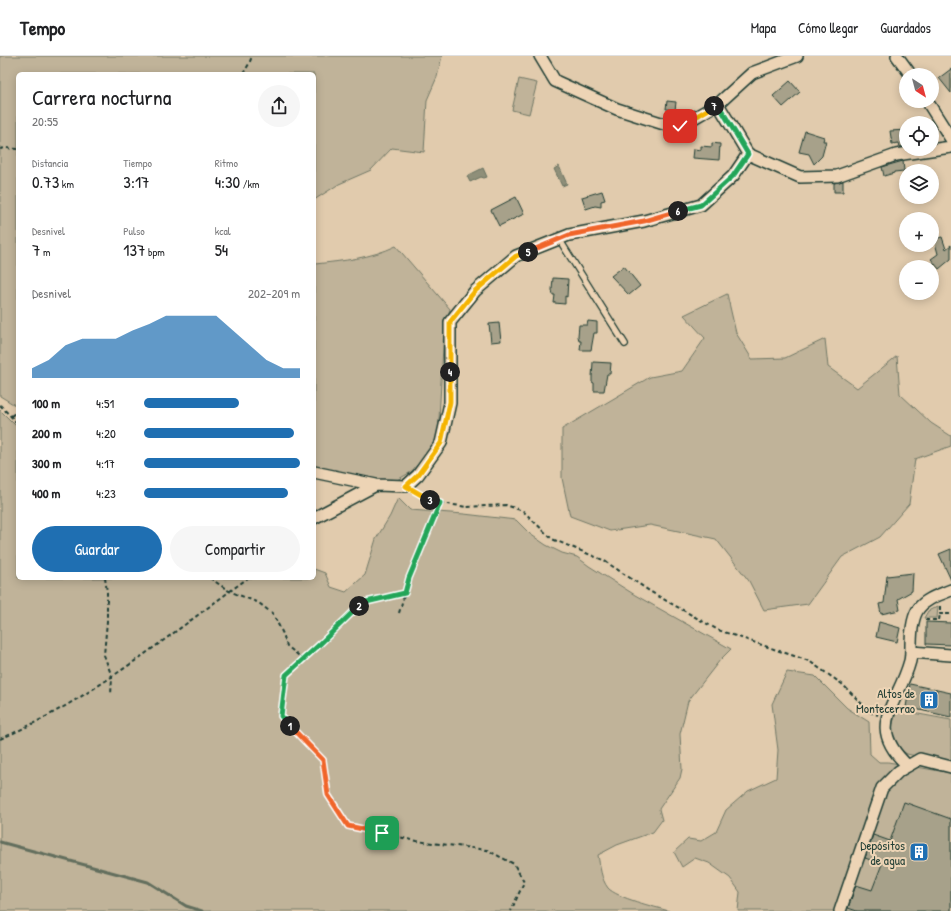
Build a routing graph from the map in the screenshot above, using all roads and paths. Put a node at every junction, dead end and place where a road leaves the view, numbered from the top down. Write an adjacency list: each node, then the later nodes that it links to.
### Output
1 (252, 56): 6 (path)
2 (540, 56): 7 (street)
3 (797, 56): 7 (street)
4 (897, 56): 5 (street)
5 (906, 68)
6 (244, 72)
7 (718, 104): 13 (street)
8 (931, 108): 9 (street)
9 (951, 139)
10 (951, 147): 13 (street)
11 (0, 149): 12 (path)
12 (16, 149)
13 (748, 154): 14 (street)
14 (559, 239): 15 (lane); 22 (street)
15 (625, 344)
16 (0, 406): 18 (path)
17 (16, 412): 18 (path)
18 (11, 416): 19 (path)
19 (16, 422)
20 (316, 472): 21 (street)
21 (376, 485): 22 (street); 24 (street)
22 (406, 486): 23 (path)
23 (440, 503): 30 (path); 41 (path)
24 (316, 517)
25 (105, 580): 39 (path)
26 (213, 580): 29 (path)
27 (245, 580): 29 (path)
28 (951, 590): 31 (street)
29 (230, 591): 38 (path); 39 (path)
30 (405, 593): 32 (path); 38 (path)
31 (940, 595): 33 (path); 35 (street)
32 (399, 613)
33 (940, 614): 34 (path); 35 (path)
34 (951, 614)
35 (915, 620): 36 (street)
36 (911, 652): 37 (street); 41 (street)
37 (951, 655)
38 (303, 659): 45 (path)
39 (112, 677): 40 (path); 42 (path)
40 (111, 695)
41 (887, 718): 43 (street)
42 (0, 738)
43 (908, 766): 44 (street); 46 (street)
44 (951, 767)
45 (510, 911)
46 (840, 911)

